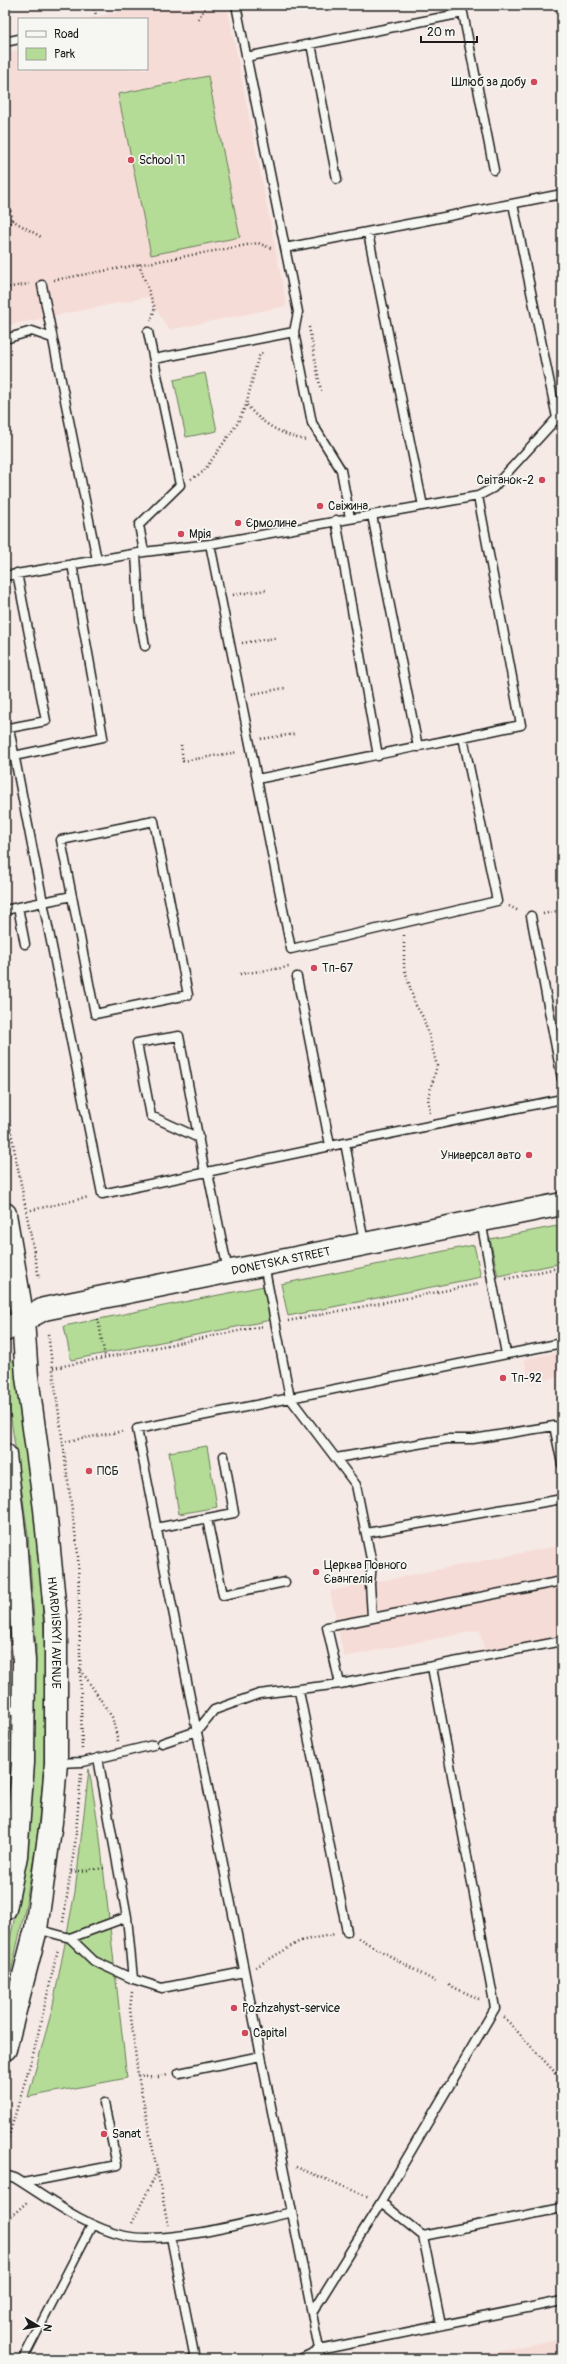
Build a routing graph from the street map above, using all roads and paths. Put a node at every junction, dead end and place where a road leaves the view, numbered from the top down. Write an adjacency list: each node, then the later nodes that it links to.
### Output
1 (94, 5): 4 (path)
2 (207, 5): 5 (path)
3 (236, 5): 9 (lane)
4 (96, 16)
5 (198, 19)
6 (18, 39): 7 (lane)
7 (5, 42)
8 (311, 44): 9 (lane); 10 (lane); 11 (lane)
9 (246, 57): 19 (lane)
10 (494, 170)
11 (337, 179)
12 (562, 194): 13 (lane)
13 (513, 204): 17 (lane); 33 (lane)
14 (5, 205): 15 (path)
15 (12, 220): 16 (path); 18 (path)
16 (5, 227)
17 (368, 233): 19 (lane); 37 (lane)
18 (41, 237)
19 (285, 248): 20 (path); 26 (lane)
20 (139, 264): 21 (path); 25 (path)
21 (52, 280)
22 (39, 284): 23 (path); 28 (lane)
23 (5, 288)
24 (309, 323): 31 (path)
25 (148, 332): 30 (lane)
26 (294, 332): 27 (lane); 34 (lane)
27 (270, 336): 30 (lane); 32 (path)
28 (52, 338): 29 (lane); 43 (lane)
29 (5, 339)
30 (154, 359): 35 (lane)
31 (321, 392)
32 (246, 405): 34 (path); 35 (path)
33 (560, 418): 36 (lane)
34 (325, 443): 39 (lane)
35 (180, 485): 42 (lane)
36 (478, 496): 37 (lane); 55 (lane)
37 (422, 506): 38 (lane)
38 (372, 514): 39 (lane); 58 (lane)
39 (350, 518): 40 (lane)
40 (336, 520): 41 (lane); 60 (lane)
41 (210, 544): 42 (lane); 48 (lane)
42 (140, 553): 43 (lane); 51 (lane)
43 (97, 560): 44 (lane)
44 (72, 564): 45 (lane); 59 (lane)
45 (17, 573): 46 (lane); 59 (lane)
46 (5, 576)
47 (266, 590): 48 (path)
48 (220, 597): 50 (lane)
49 (275, 638): 50 (path)
50 (230, 645): 53 (lane)
51 (145, 646)
52 (285, 688): 53 (path)
53 (240, 696): 57 (lane)
54 (294, 734): 57 (path)
55 (463, 737): 58 (lane); 63 (lane)
56 (181, 745): 57 (path)
57 (250, 746): 61 (lane)
58 (418, 747): 60 (lane)
59 (14, 756): 64 (lane)
60 (378, 756): 61 (lane)
61 (257, 779): 69 (lane)
62 (72, 896): 62 (lane); 64 (lane)
63 (497, 901): 68 (path); 69 (lane)
64 (43, 902): 65 (lane); 81 (lane)
65 (18, 907): 66 (lane); 70 (lane)
66 (5, 910)
67 (562, 910): 68 (path)
68 (531, 916): 73 (lane)
69 (403, 923): 76 (path)
70 (25, 944)
71 (240, 974): 72 (path)
72 (297, 977): 79 (lane)
73 (562, 1079)
74 (562, 1099): 76 (lane)
75 (5, 1101): 83 (path)
76 (432, 1125): 78 (lane)
77 (199, 1138): 77 (lane); 80 (lane)
78 (345, 1143): 79 (lane); 86 (lane)
79 (330, 1145): 80 (lane)
80 (207, 1173): 81 (lane); 89 (lane)
81 (102, 1194): 83 (path)
82 (562, 1204): 85 (main road, DONETSKA STREET)
83 (27, 1211): 90 (path)
84 (5, 1214): 94 (main road, HVARDIISKYI AVENUE)
85 (481, 1220): 86 (main road, DONETSKA STREET); 91 (lane)
86 (365, 1244): 87 (main road, DONETSKA STREET)
87 (264, 1264): 89 (main road, DONETSKA STREET); 93 (lane)
88 (562, 1267): 91 (path)
89 (228, 1272): 92 (main road, DONETSKA STREET)
90 (40, 1278)
91 (492, 1281): 93 (path); 97 (lane)
92 (94, 1298): 94 (main road, DONETSKA STREET); 98 (path)
93 (276, 1323): 98 (path); 99 (lane)
94 (14, 1325): 124 (main road, HVARDIISKYI AVENUE)
95 (48, 1334): 98 (path)
96 (562, 1342): 97 (lane)
97 (506, 1354): 99 (lane)
98 (105, 1357)
99 (290, 1398): 100 (lane); 104 (lane)
100 (137, 1429): 101 (path); 108 (lane)
101 (62, 1442)
102 (5, 1455): 118 (main road)
103 (224, 1456): 107 (lane)
104 (336, 1458): 105 (lane); 109 (lane)
105 (562, 1464)
106 (562, 1499): 109 (lane)
107 (207, 1518): 108 (lane); 111 (lane)
108 (156, 1528): 119 (lane)
109 (366, 1533): 112 (lane)
110 (562, 1581): 112 (lane)
111 (285, 1582)
112 (372, 1617): 116 (lane)
113 (562, 1641): 114 (lane)
114 (432, 1668): 116 (lane); 136 (lane)
115 (80, 1669): 122 (path)
116 (340, 1684): 117 (lane)
117 (299, 1690): 119 (lane); 130 (lane)
118 (14, 1711): 127 (main road)
119 (197, 1732): 120 (lane); 132 (lane)
120 (162, 1743)
121 (153, 1745): 122 (lane)
122 (122, 1753): 123 (lane)
123 (98, 1758): 124 (lane); 125 (lane)
124 (56, 1763): 129 (main road, HVARDIISKYI AVENUE)
125 (118, 1867): 126 (path); 128 (lane)
126 (71, 1872)
127 (5, 1909)
128 (128, 1917): 131 (lane); 133 (lane)
129 (36, 1929): 131 (lane); 137 (main road, HVARDIISKYI AVENUE)
130 (347, 1932): 132 (path); 134 (path)
131 (70, 1938): 133 (lane)
132 (244, 1972): 133 (lane); 138 (lane)
133 (133, 1979): 140 (path)
134 (438, 1983)
135 (449, 1985): 136 (path)
136 (495, 2008): 141 (path); 148 (lane)
137 (5, 2049)
138 (261, 2056): 139 (lane); 143 (lane)
139 (179, 2073): 140 (path)
140 (138, 2075): 144 (path)
141 (562, 2080)
142 (104, 2102): 146 (lane)
143 (282, 2161): 148 (path); 150 (lane)
144 (158, 2172): 153 (path); 155 (path)
145 (5, 2175): 146 (lane)
146 (23, 2183): 147 (lane)
147 (38, 2192): 151 (path); 152 (lane)
148 (381, 2202): 154 (lane); 157 (lane)
149 (562, 2208): 154 (lane)
150 (292, 2212): 155 (lane); 157 (lane)
151 (5, 2222)
152 (92, 2225): 153 (lane); 160 (lane)
153 (126, 2236): 155 (lane)
154 (424, 2236): 158 (lane)
155 (171, 2237): 161 (lane)
156 (562, 2301): 158 (lane)
157 (312, 2313): 159 (lane)
158 (441, 2325): 159 (lane)
159 (319, 2350): 162 (lane); 163 (lane)
160 (23, 2359)
161 (195, 2359)
162 (300, 2359)
163 (321, 2359)

